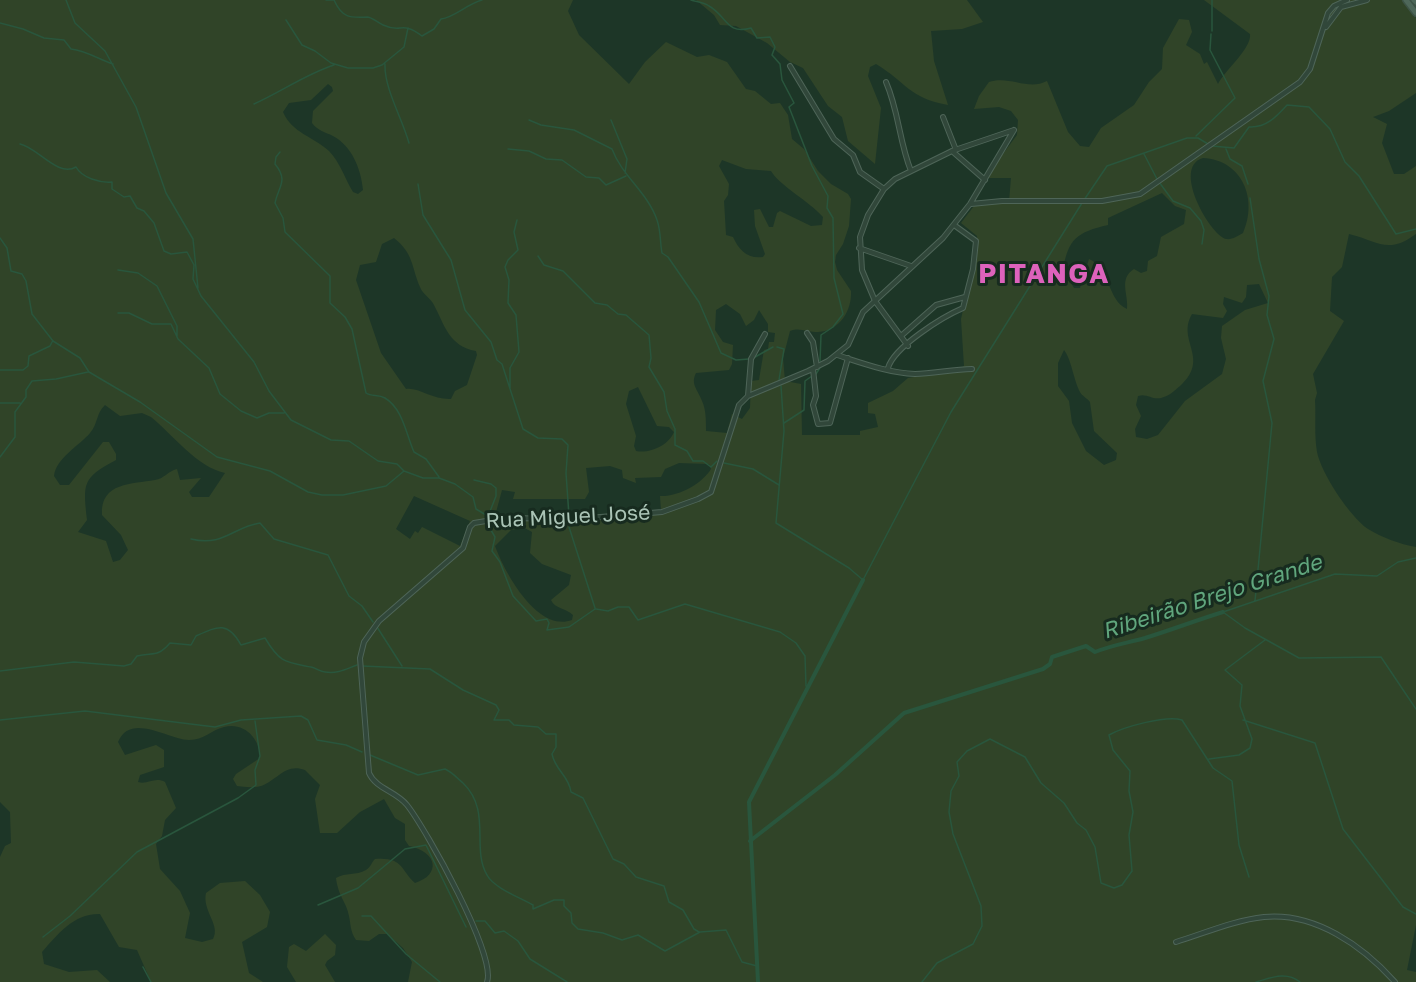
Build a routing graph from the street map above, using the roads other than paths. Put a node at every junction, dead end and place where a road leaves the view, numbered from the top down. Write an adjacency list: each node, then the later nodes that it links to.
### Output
1 (1347, 0): 5 (street)
2 (1367, 0): 5 (street)
3 (1406, 0): 4 (main road)
4 (1416, 13)
5 (1324, 31): 13 (street)
6 (790, 66): 12 (street)
7 (886, 82): 10 (street)
8 (943, 117): 9 (street)
9 (954, 150): 10 (street); 11 (street); 11 (street)
10 (911, 171): 12 (street)
11 (985, 180): 13 (street)
12 (884, 189): 15 (street)
13 (970, 204): 14 (street)
14 (953, 225): 16 (street); 17 (street)
15 (860, 248): 16 (street); 18 (street)
16 (911, 266): 18 (street)
17 (965, 297): 21 (street); 22 (street)
18 (875, 301): 21 (street); 23 (street)
19 (807, 333): 25 (street)
20 (765, 334): 28 (street)
21 (901, 336): 22 (street)
22 (908, 346): 26 (street)
23 (836, 355): 24 (street); 25 (street)
24 (848, 358): 25 (street); 26 (street)
25 (815, 368): 28 (street)
26 (888, 368): 27 (street)
27 (972, 369)
28 (748, 396): 30 (street, Rua Miguel José)
29 (1176, 942): 31 (street)
30 (487, 982)
31 (1395, 982)

